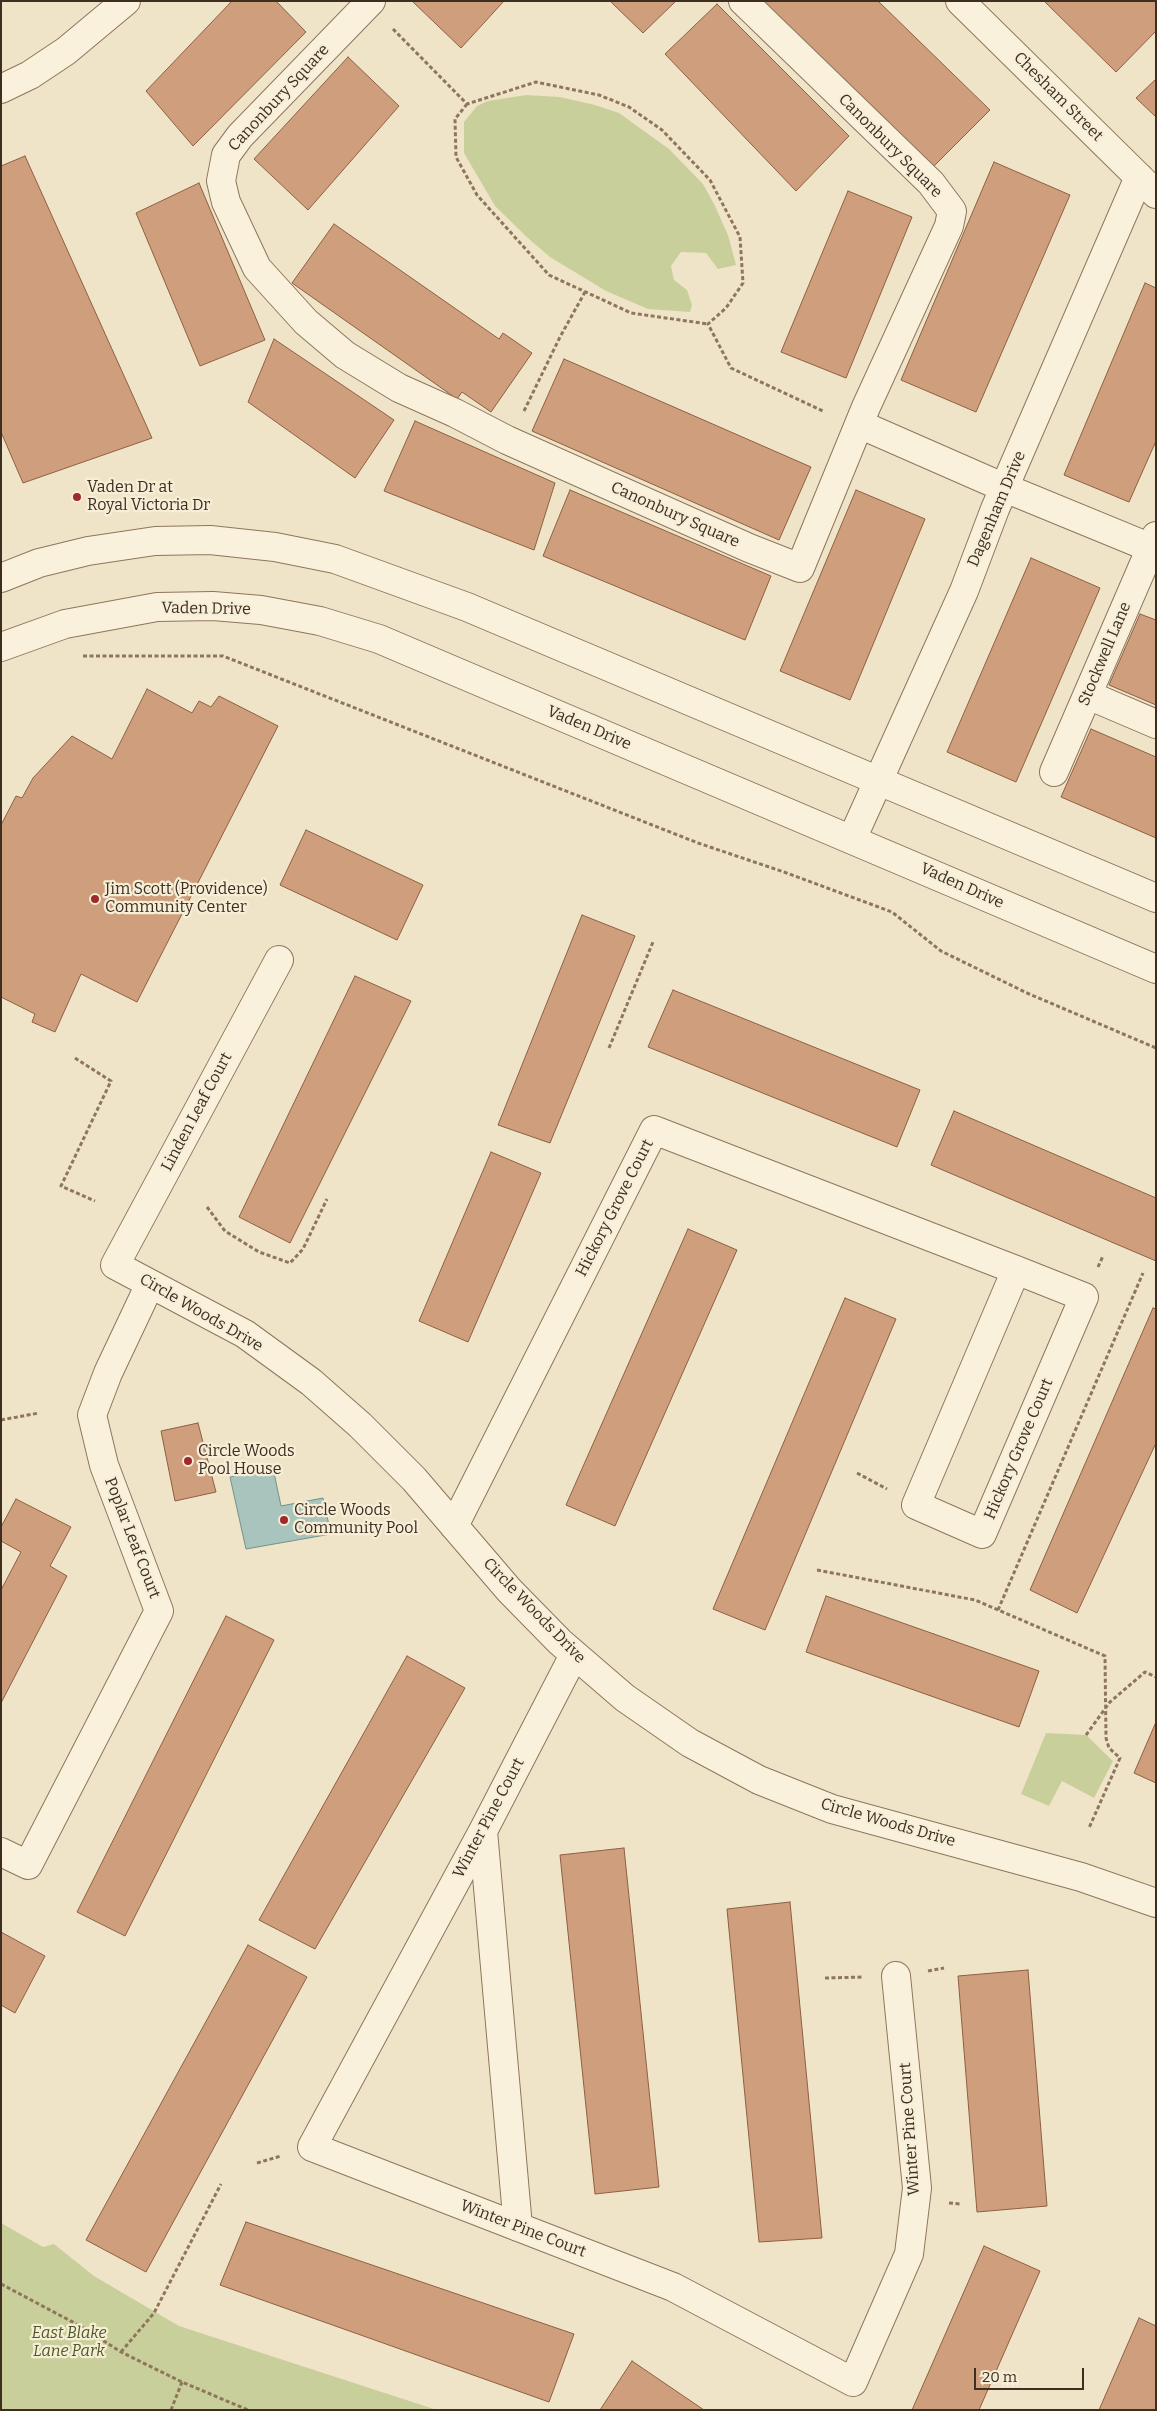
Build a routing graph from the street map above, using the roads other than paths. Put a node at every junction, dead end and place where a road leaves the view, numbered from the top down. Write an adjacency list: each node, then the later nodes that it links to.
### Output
1 (126, 1): 5 (street)
2 (744, 1): 7 (street, Canonbury Square)
3 (960, 1): 6 (street, Chesham Street)
4 (369, 2): 7 (street, Canonbury Square)
5 (1, 89)
6 (1147, 185): 8 (street, Dagenham Drive)
7 (859, 424): 8 (street)
8 (1005, 488): 9 (street); 15 (street, Dagenham Drive)
9 (1154, 544): 12 (street, Stockwell Lane)
10 (1, 578): 15 (street)
11 (2, 644): 16 (street, Vaden Drive)
12 (1088, 695): 13 (street); 14 (street, Stockwell Lane)
13 (1156, 724)
14 (1054, 772)
15 (880, 781): 16 (street, Dagenham Drive); 17 (street)
16 (852, 839): 19 (street, Vaden Drive)
17 (1156, 898)
18 (279, 960): 20 (street, Linden Leaf Court)
19 (1156, 970)
20 (115, 1265): 22 (street, Circle Woods Drive)
21 (1016, 1270): 21 (street, Hickory Grove Court); 23 (street, Hickory Grove Court)
22 (150, 1284): 23 (street, Circle Woods Drive); 26 (street, Poplar Leaf Court)
23 (454, 1526): 24 (street, Circle Woods Drive)
24 (574, 1655): 25 (street, Winter Pine Court); 27 (street, Circle Woods Drive)
25 (483, 1831): 29 (street); 29 (street, Winter Pine Court)
26 (1, 1852)
27 (1156, 1903)
28 (896, 1976): 29 (street, Winter Pine Court)
29 (518, 2227)

